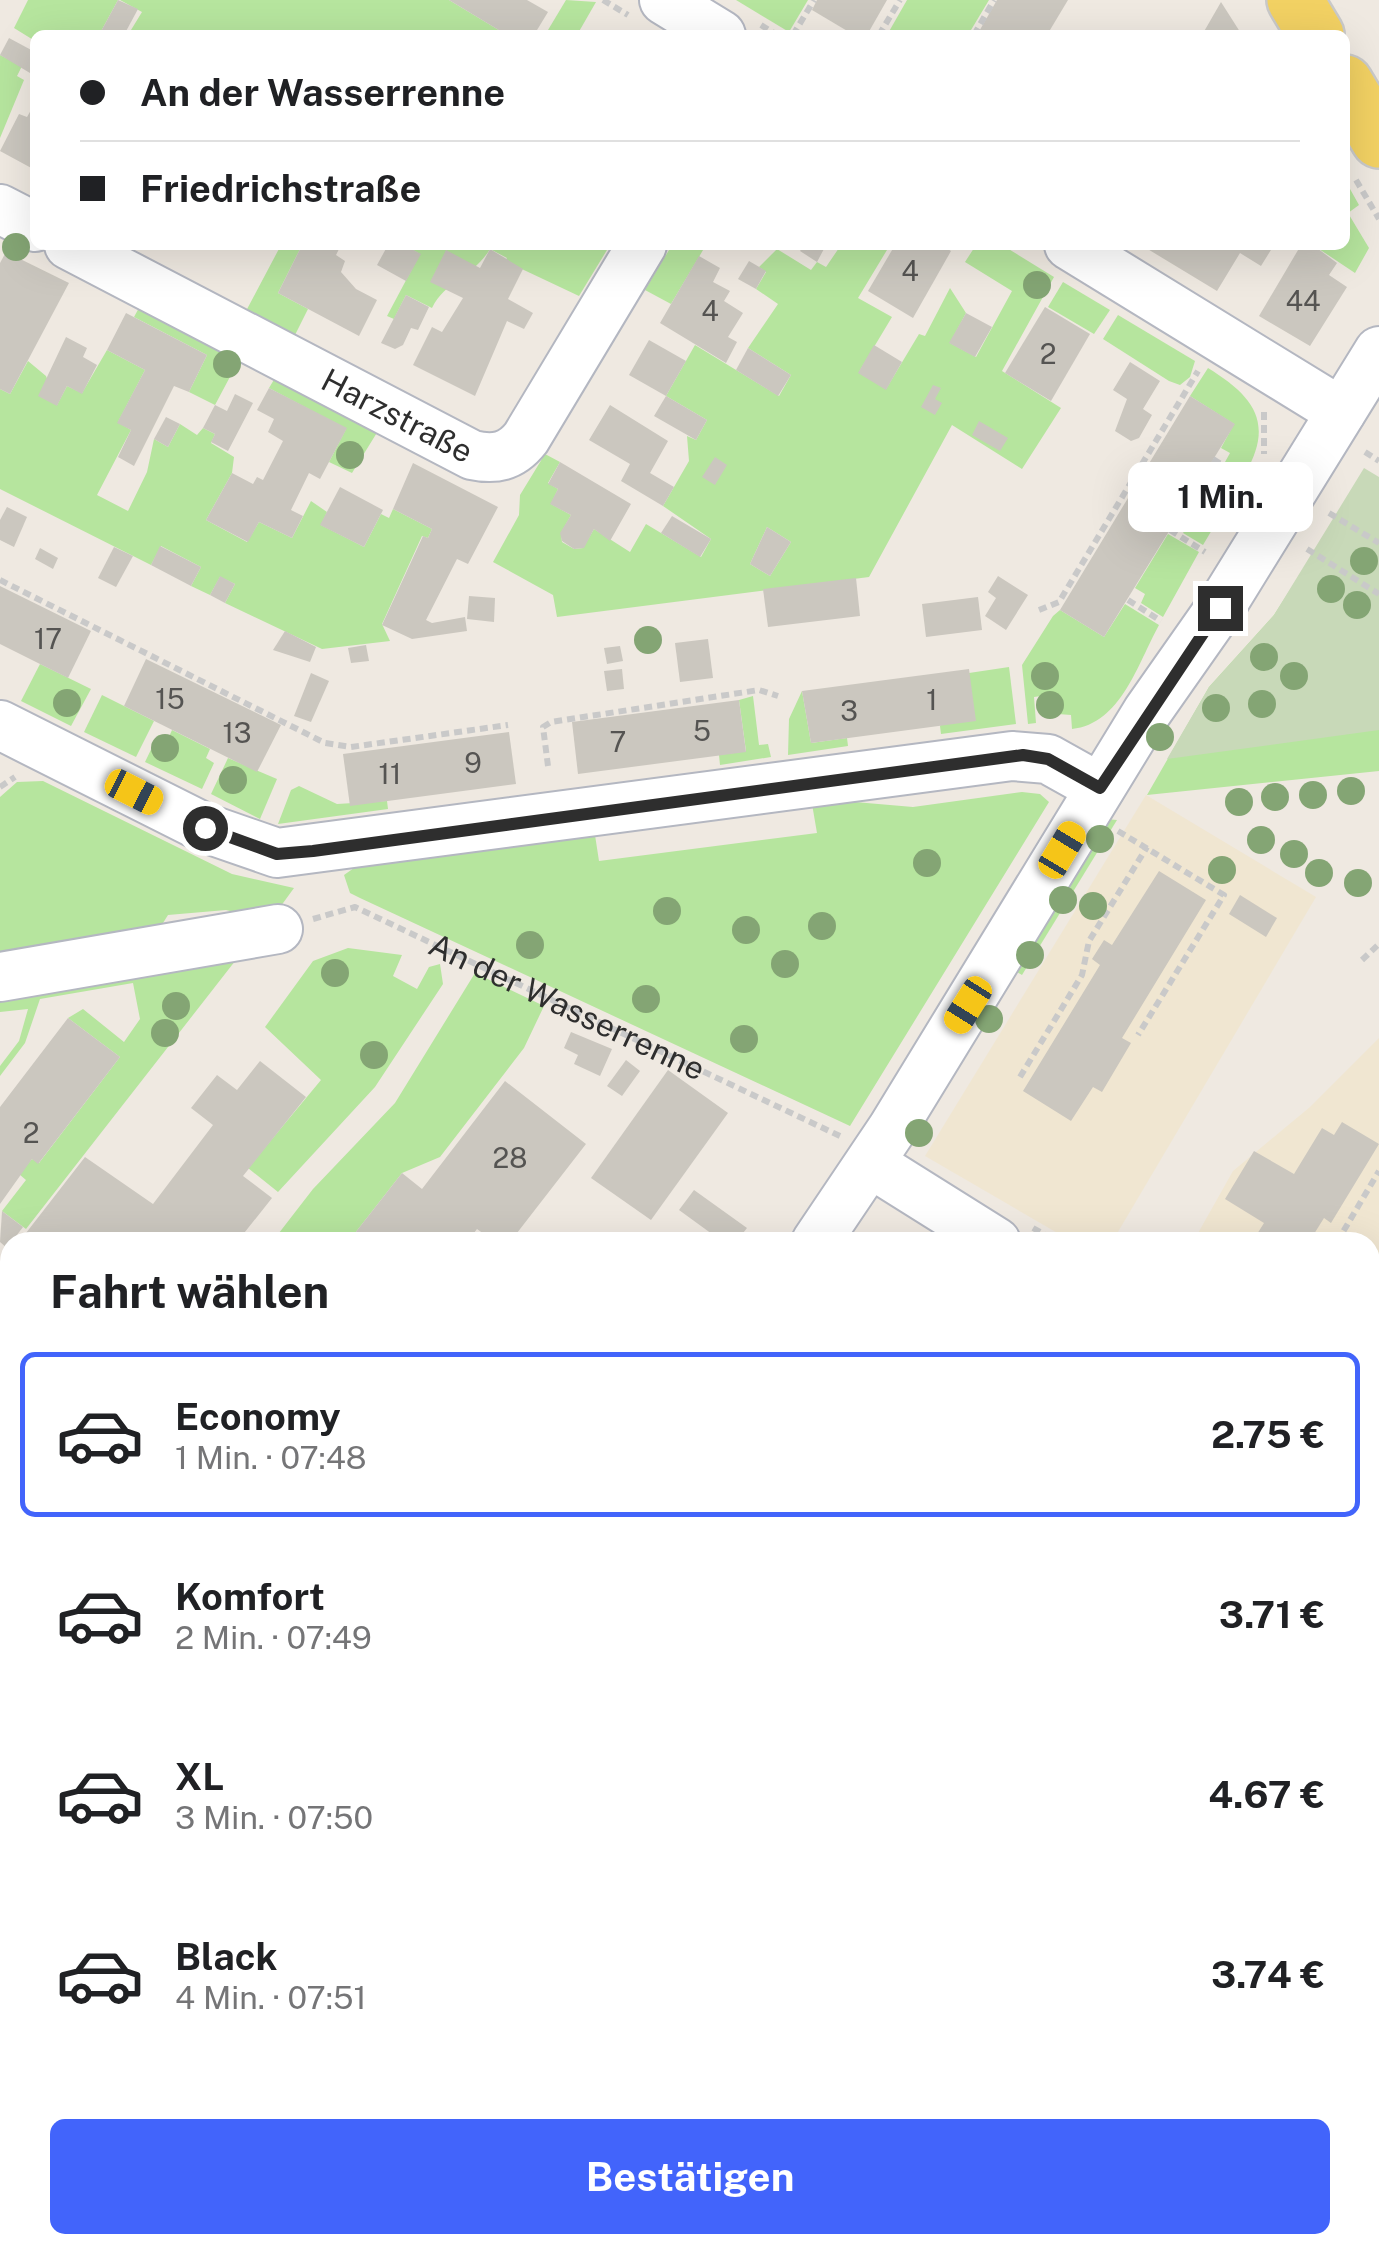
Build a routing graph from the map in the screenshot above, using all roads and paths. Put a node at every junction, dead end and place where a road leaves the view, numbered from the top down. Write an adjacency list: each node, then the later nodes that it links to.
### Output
1 (664, 0): 6 (street)
2 (814, 0): 7 (path)
3 (900, 0): 8 (path)
4 (994, 0): 9 (path)
5 (1295, 0): 10 (main road)
6 (714, 30)
7 (796, 30)
8 (881, 30)
9 (977, 30)
10 (1313, 30)
11 (1350, 101): 12 (main road)
12 (1366, 158): 14 (path)
13 (0, 209): 15 (street)
14 (1379, 219)
15 (30, 225)
16 (78, 250): 17 (street, Harzstraße)
17 (639, 250)
18 (1077, 250): 21 (street)
19 (1379, 351): 21 (street)
20 (1207, 358): 34 (path)
21 (1341, 412): 40 (street)
22 (1365, 452): 24 (path)
23 (1213, 459): 25 (path)
24 (1379, 460)
25 (1248, 480)
26 (1329, 512): 28 (path)
27 (1170, 530): 30 (path)
28 (1379, 543)
29 (1306, 549): 32 (path)
30 (1205, 552)
31 (0, 580): 37 (path)
32 (1379, 594)
33 (1128, 600): 35 (path)
34 (1039, 610)
35 (1166, 624)
36 (778, 696): 39 (path)
37 (508, 725)
38 (0, 726): 40 (street)
39 (548, 766)
40 (1108, 809): 41 (path); 48 (street)
41 (1146, 846): 46 (path); 47 (path)
42 (278, 929): 45 (street); 48 (path, An der Wasserrenne)
43 (1379, 944): 44 (path)
44 (1362, 960)
45 (0, 977)
46 (1138, 1035)
47 (1020, 1077)
48 (859, 1152): 50 (street); 51 (street)
49 (1379, 1171): 52 (path)
50 (821, 1232)
51 (981, 1232)
52 (1343, 1232)

